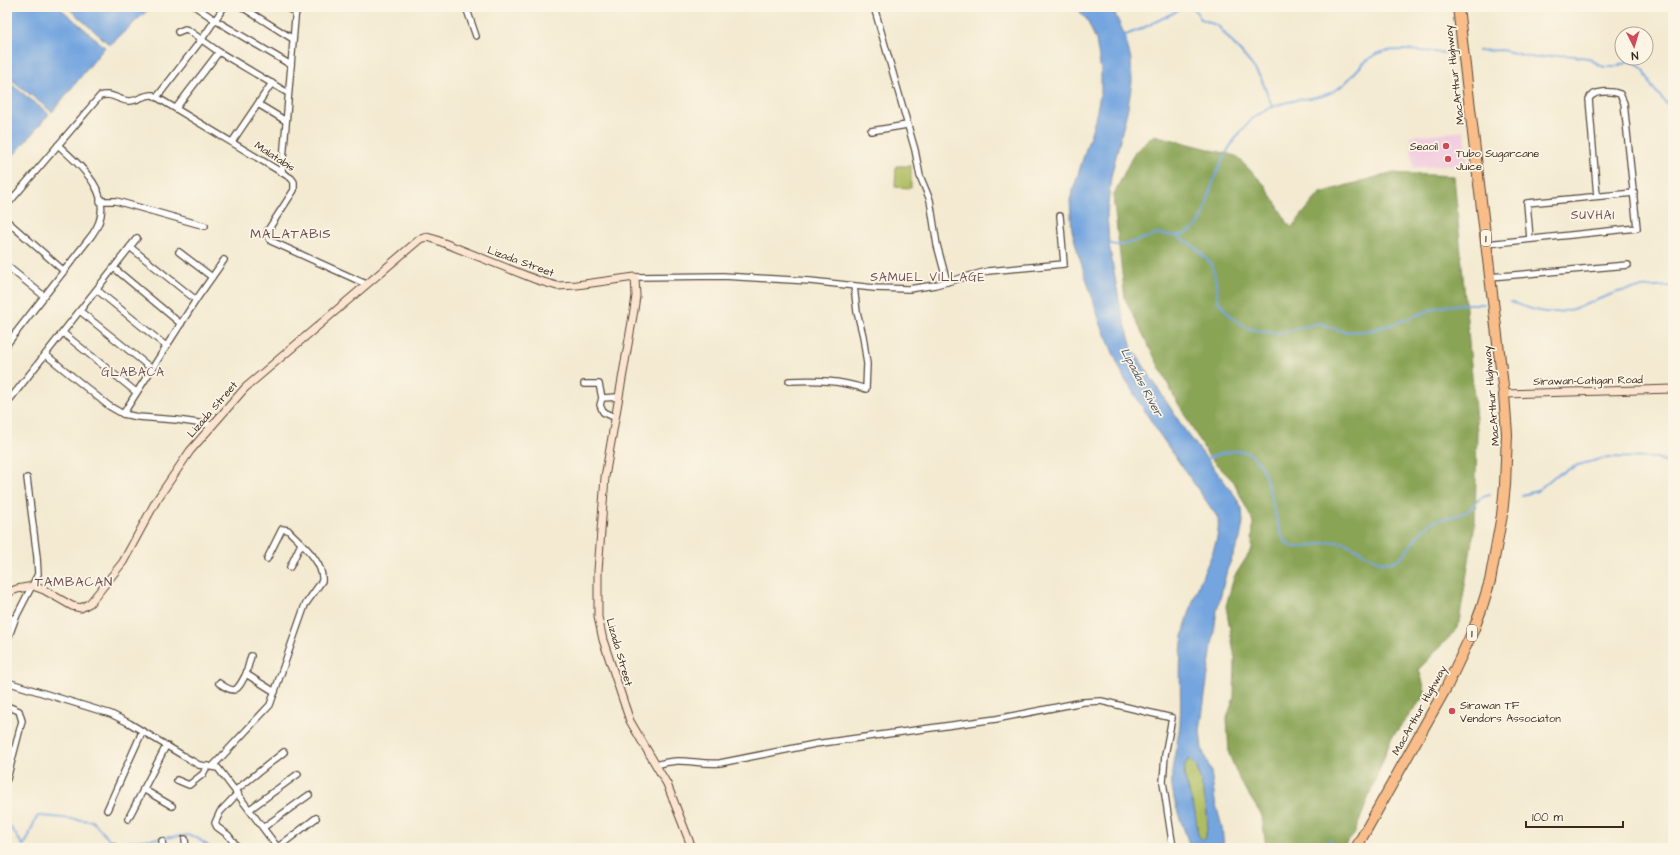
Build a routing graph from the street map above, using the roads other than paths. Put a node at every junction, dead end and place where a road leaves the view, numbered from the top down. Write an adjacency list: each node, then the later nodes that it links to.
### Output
1 (196, 7): 9 (street)
2 (224, 7): 9 (street)
3 (242, 7): 13 (street)
4 (286, 7): 8 (street)
5 (466, 7): 11 (street)
6 (874, 7): 22 (street)
7 (1458, 7): 36 (highway, MacArthur Highway / 1)
8 (296, 10): 13 (street)
9 (215, 20): 12 (street); 15 (street)
10 (178, 32): 12 (street)
11 (476, 36)
12 (202, 39): 14 (street); 18 (street)
13 (293, 39): 15 (street)
14 (219, 52): 16 (street); 20 (street)
15 (291, 65): 17 (street)
16 (272, 83): 17 (street); 19 (street)
17 (288, 93): 21 (street)
18 (157, 96): 20 (street, Malatabis); 25 (street)
19 (258, 104): 21 (street); 24 (street)
20 (176, 108): 24 (street, Malatabis)
21 (286, 121): 26 (street)
22 (907, 125): 23 (street); 47 (street)
23 (871, 131)
24 (232, 142): 26 (street, Malatabis)
25 (58, 145): 29 (street); 30 (street)
26 (282, 172): 48 (street, Malatabis)
27 (1634, 193): 28 (street); 28 (street); 35 (street)
28 (1597, 196): 35 (street)
29 (100, 201): 33 (street); 43 (street)
30 (7, 205)
31 (1060, 216): 47 (street)
32 (7, 221): 43 (street)
33 (205, 226)
34 (137, 238): 37 (street)
35 (1530, 239): 36 (street)
36 (1486, 244): 46 (highway, MacArthur Highway / 1)
37 (130, 247): 42 (street); 52 (street)
38 (179, 252): 44 (street)
39 (224, 260): 44 (street)
40 (1628, 265): 46 (street)
41 (7, 266): 51 (street)
42 (114, 268): 50 (street); 54 (street)
43 (64, 272): 51 (street)
44 (212, 277): 52 (street)
45 (635, 277): 48 (street, Lizada Street); 49 (street); 65 (street, Lizada Street)
46 (1490, 277): 64 (highway, MacArthur Highway / 1)
47 (947, 282): 49 (street)
48 (366, 284): 70 (street, Lizada Street)
49 (854, 286): 60 (street)
50 (97, 290): 53 (street); 57 (street)
51 (44, 296): 56 (street)
52 (196, 300): 54 (street)
53 (80, 311): 55 (street); 59 (street)
54 (181, 324): 57 (street)
55 (63, 333): 58 (street); 63 (street)
56 (7, 344)
57 (166, 346): 59 (street)
58 (46, 355): 67 (street); 68 (street)
59 (152, 369): 63 (street)
60 (789, 381)
61 (584, 384): 66 (street)
62 (1673, 390): 64 (street, Sirawan-Catigan Road)
63 (136, 392): 68 (street)
64 (1504, 394): 111 (highway, MacArthur Highway / 1)
65 (618, 397): 66 (street); 69 (street, Lizada Street)
66 (602, 398): 69 (street)
67 (7, 403)
68 (123, 414): 70 (street)
69 (614, 417): 89 (street, Lizada Street)
70 (212, 425): 75 (street, Lizada Street)
71 (27, 478): 75 (street)
72 (302, 544): 73 (street); 74 (street); 84 (street)
73 (267, 559)
74 (290, 567)
75 (33, 586): 76 (street); 77 (street)
76 (7, 593)
77 (16, 617): 78 (street); 79 (street)
78 (7, 621)
79 (7, 642)
80 (252, 656): 81 (street)
81 (246, 674): 83 (street); 84 (street)
82 (7, 682): 86 (street)
83 (219, 683)
84 (275, 692): 90 (street)
85 (7, 706): 92 (street)
86 (142, 732): 87 (street); 99 (street)
87 (166, 746): 90 (street); 94 (street)
88 (284, 752): 95 (street)
89 (656, 765): 109 (street, Lizada Street); 110 (street)
90 (210, 766): 93 (street); 95 (street)
91 (298, 774): 98 (street)
92 (7, 779)
93 (177, 780)
94 (143, 789): 97 (street); 101 (street)
95 (237, 792): 98 (street); 107 (street)
96 (309, 795): 102 (street)
97 (172, 806)
98 (250, 809): 102 (street)
99 (107, 810)
100 (316, 818): 108 (street)
101 (128, 819)
102 (264, 827): 108 (street)
103 (185, 839): 106 (street)
104 (162, 841): 105 (street)
105 (162, 848)
106 (186, 848)
107 (238, 848)
108 (277, 848)
109 (692, 848)
110 (1174, 848)
111 (1356, 848)

